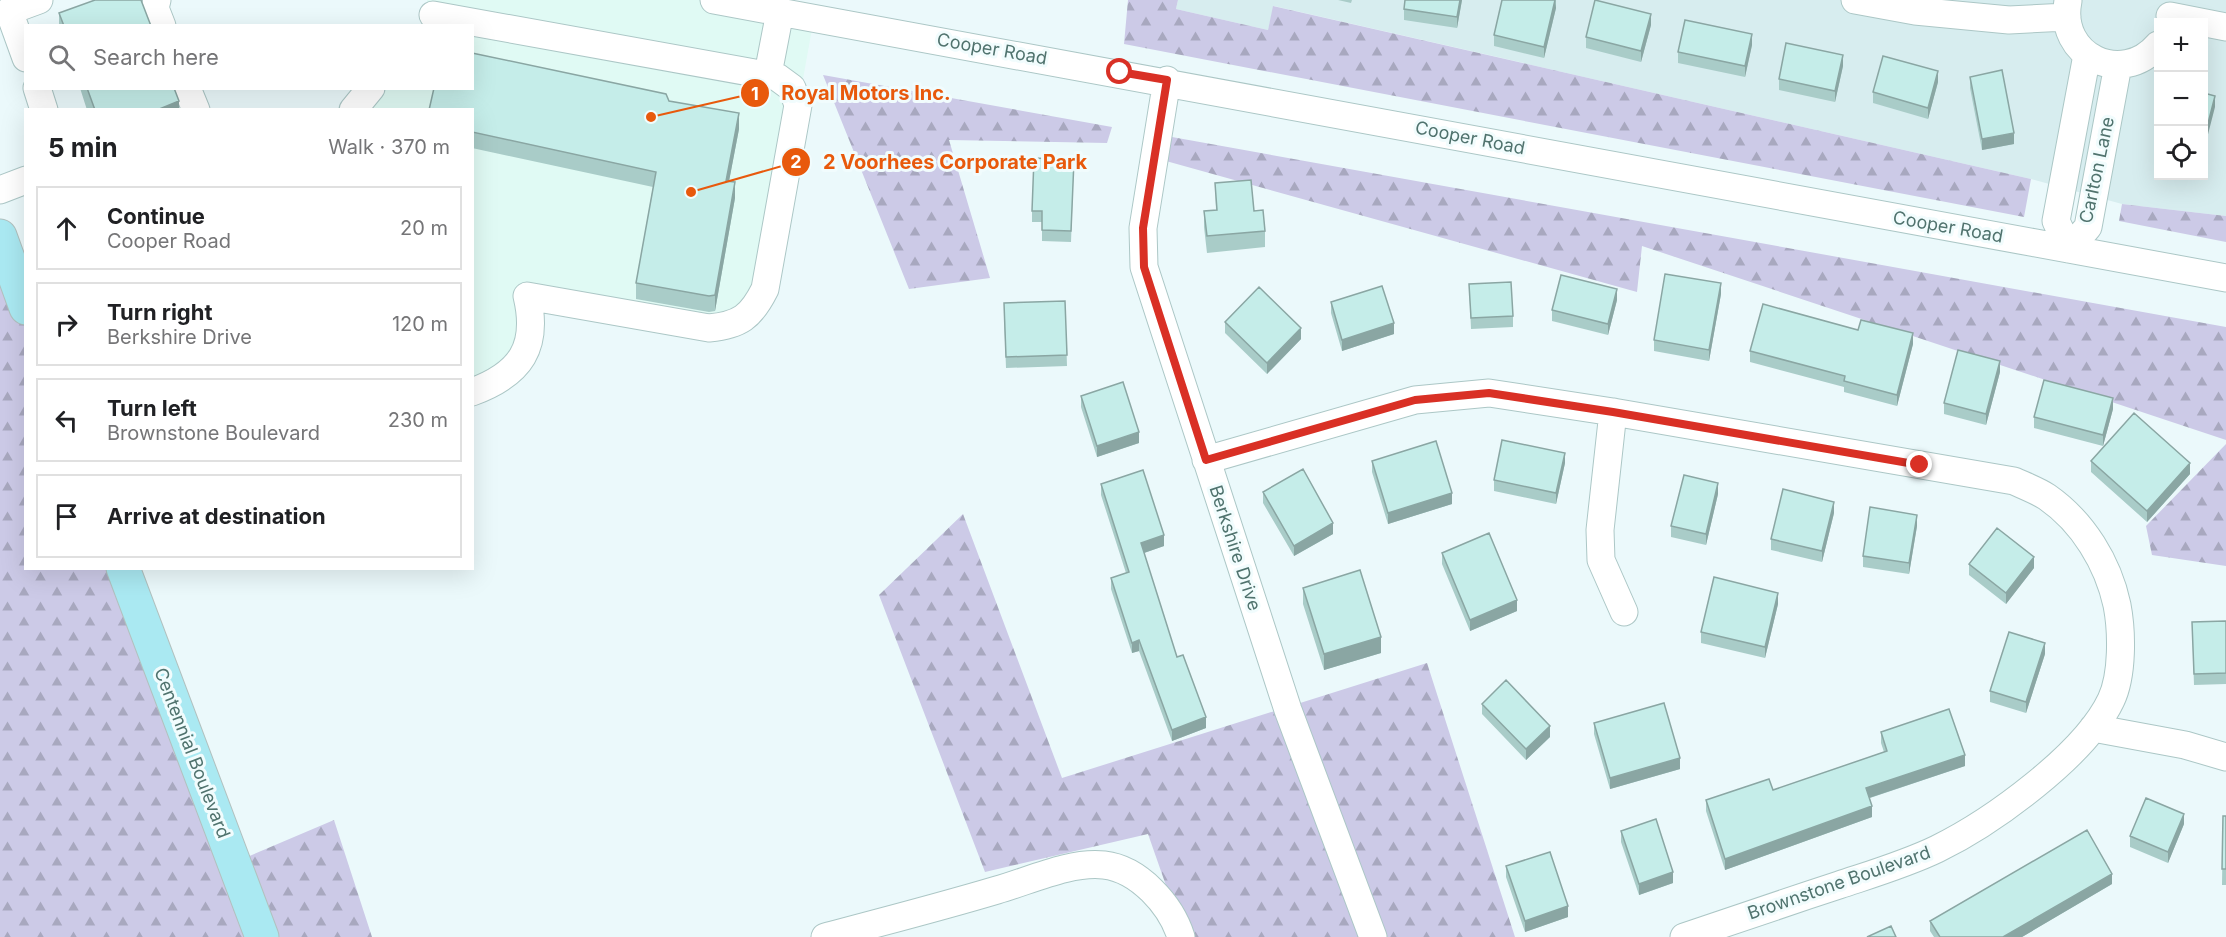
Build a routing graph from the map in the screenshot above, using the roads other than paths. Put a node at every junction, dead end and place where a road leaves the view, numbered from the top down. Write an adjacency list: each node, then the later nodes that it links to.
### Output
1 (39, 0): 12 (street)
2 (157, 0): 9 (street)
3 (714, 0): 7 (street, Cooper Road)
4 (1856, 0): 5 (street)
5 (2068, 8): 13 (street)
6 (432, 10): 15 (street)
7 (780, 12): 15 (street); 16 (street, Cooper Road)
8 (2169, 13): 10 (street)
9 (161, 24)
10 (2226, 27)
11 (2154, 48): 14 (street)
12 (24, 52)
13 (2087, 55): 14 (street); 26 (street, Carlton Lane)
14 (2118, 65): 26 (street, Carlton Lane)
15 (768, 74): 29 (street)
16 (1167, 80): 26 (street, Cooper Road); 31 (street, Berkshire Drive)
17 (38, 90): 20 (street)
18 (188, 90): 21 (street)
19 (369, 90): 22 (street)
20 (43, 108)
21 (195, 108)
22 (356, 108)
23 (24, 181): 24 (street)
24 (0, 190)
25 (0, 236): 28 (main road)
26 (2069, 249): 27 (street, Cooper Road)
27 (2226, 278)
28 (22, 288)
29 (474, 391)
30 (1613, 412): 31 (street, Brownstone Boulevard); 33 (street); 34 (street, Brownstone Boulevard)
31 (1206, 460): 39 (street, Berkshire Drive)
32 (124, 570): 36 (main road, Centennial Boulevard)
33 (1624, 612)
34 (2093, 728): 35 (street); 40 (street, Brownstone Boulevard)
35 (2226, 757)
36 (261, 937)
37 (825, 937): 38 (street)
38 (1181, 937)
39 (1372, 937)
40 (1684, 937)

